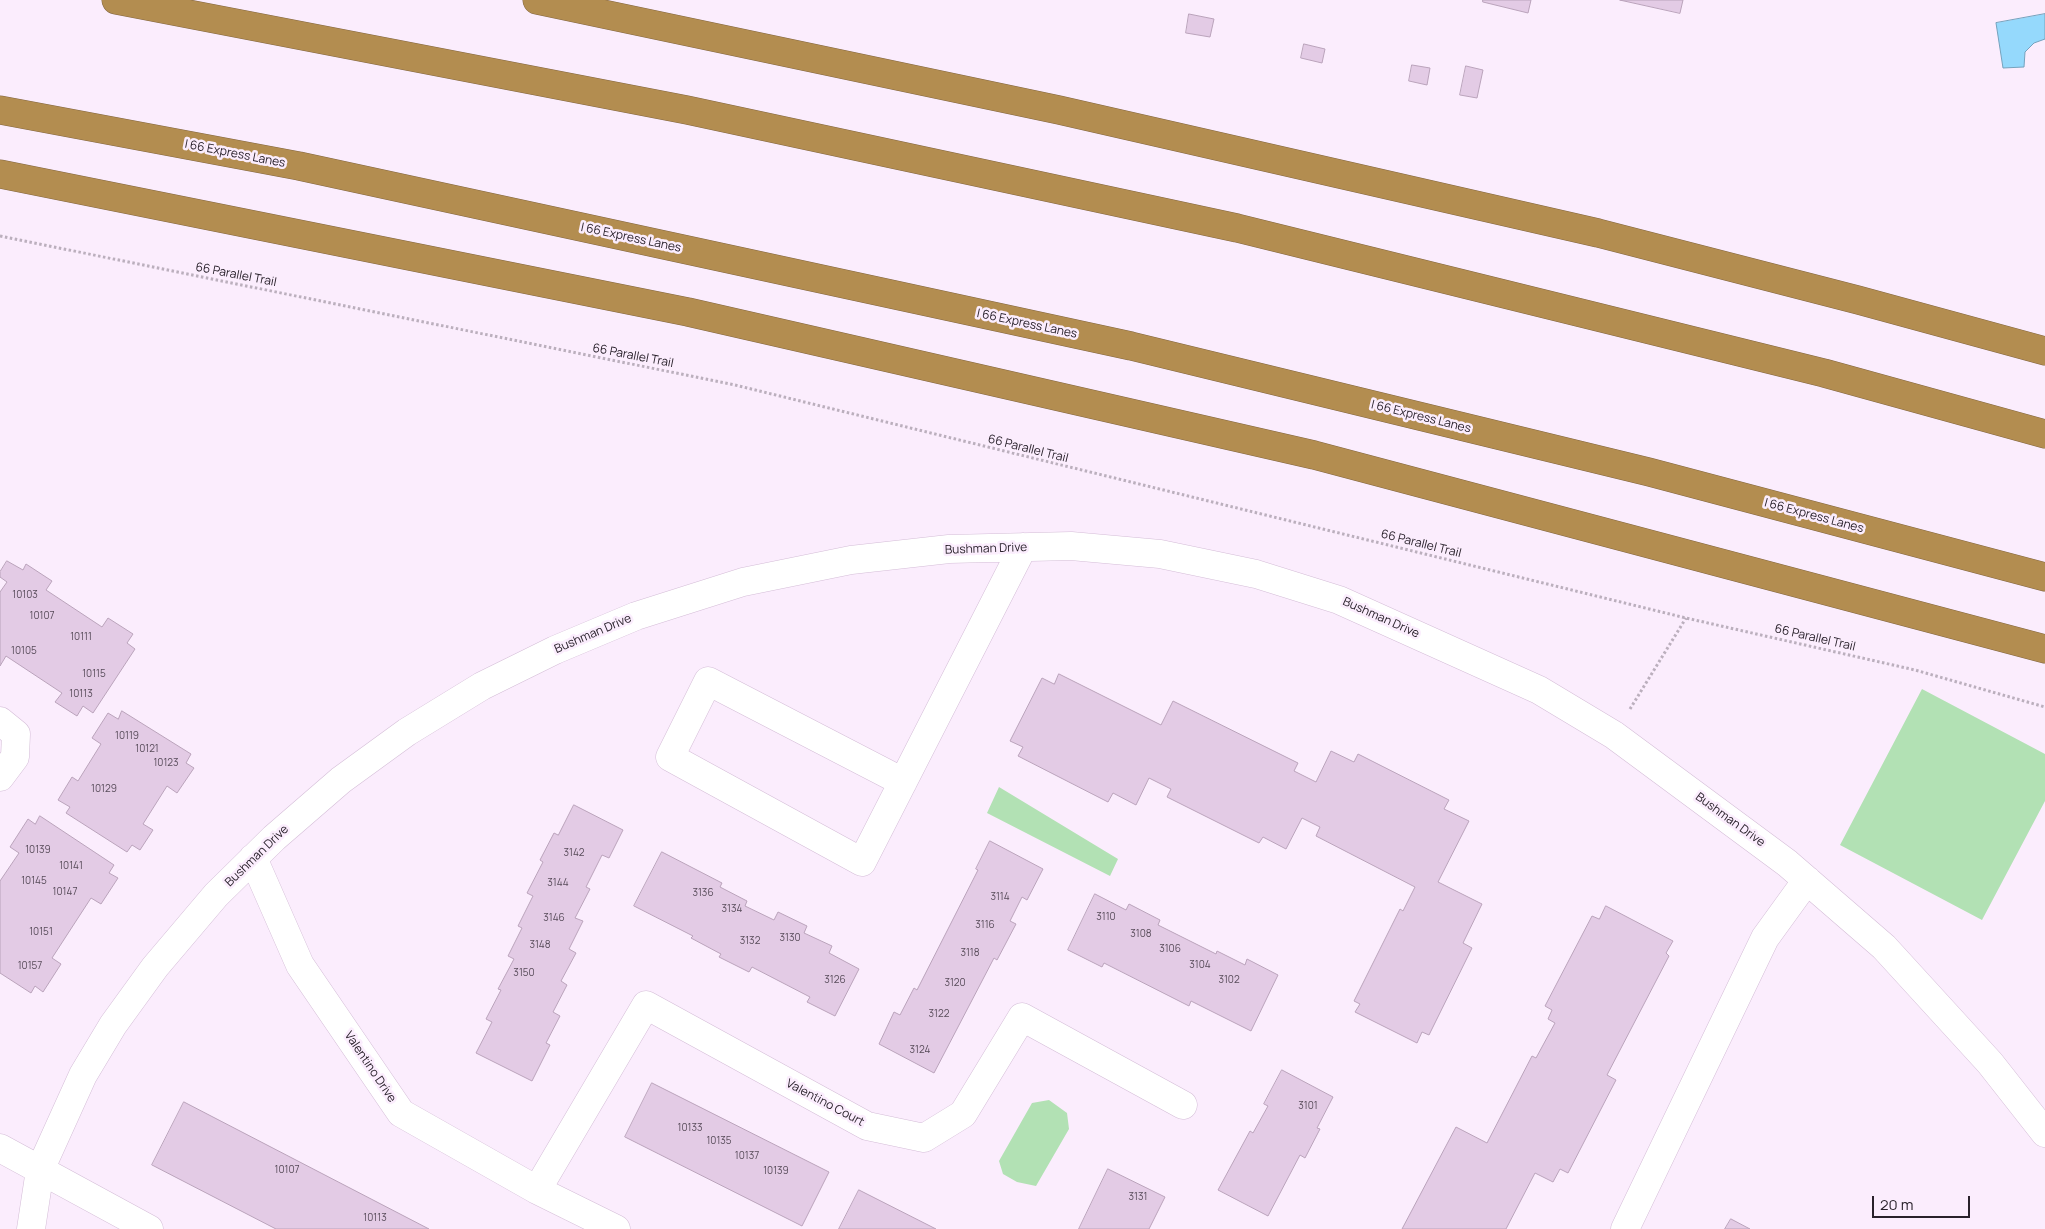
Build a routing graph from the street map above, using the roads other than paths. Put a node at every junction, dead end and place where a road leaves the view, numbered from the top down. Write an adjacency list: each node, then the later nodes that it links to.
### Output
1 (116, 0): 6 (highway)
2 (537, 0): 5 (highway)
3 (0, 110): 8 (highway, I 66 Express Lanes)
4 (0, 174): 9 (highway)
5 (2045, 351)
6 (2045, 434)
7 (1023, 547): 12 (street); 13 (street, Bushman Drive); 14 (street, Bushman Drive)
8 (2045, 577)
9 (2045, 648)
10 (0, 721): 11 (street)
11 (0, 777)
12 (903, 782): 12 (street)
13 (253, 858): 18 (street, Bushman Drive); 19 (street, Valentino Drive)
14 (1807, 880): 16 (street, Bushman Drive); 23 (street)
15 (1183, 1105): 19 (street, Valentino Court)
16 (2045, 1132)
17 (0, 1148): 18 (street)
18 (40, 1170): 20 (street, Bushman Drive); 21 (street)
19 (537, 1190): 22 (street, Valentino Drive)
20 (31, 1229)
21 (149, 1229)
22 (616, 1229)
23 (1625, 1229)

